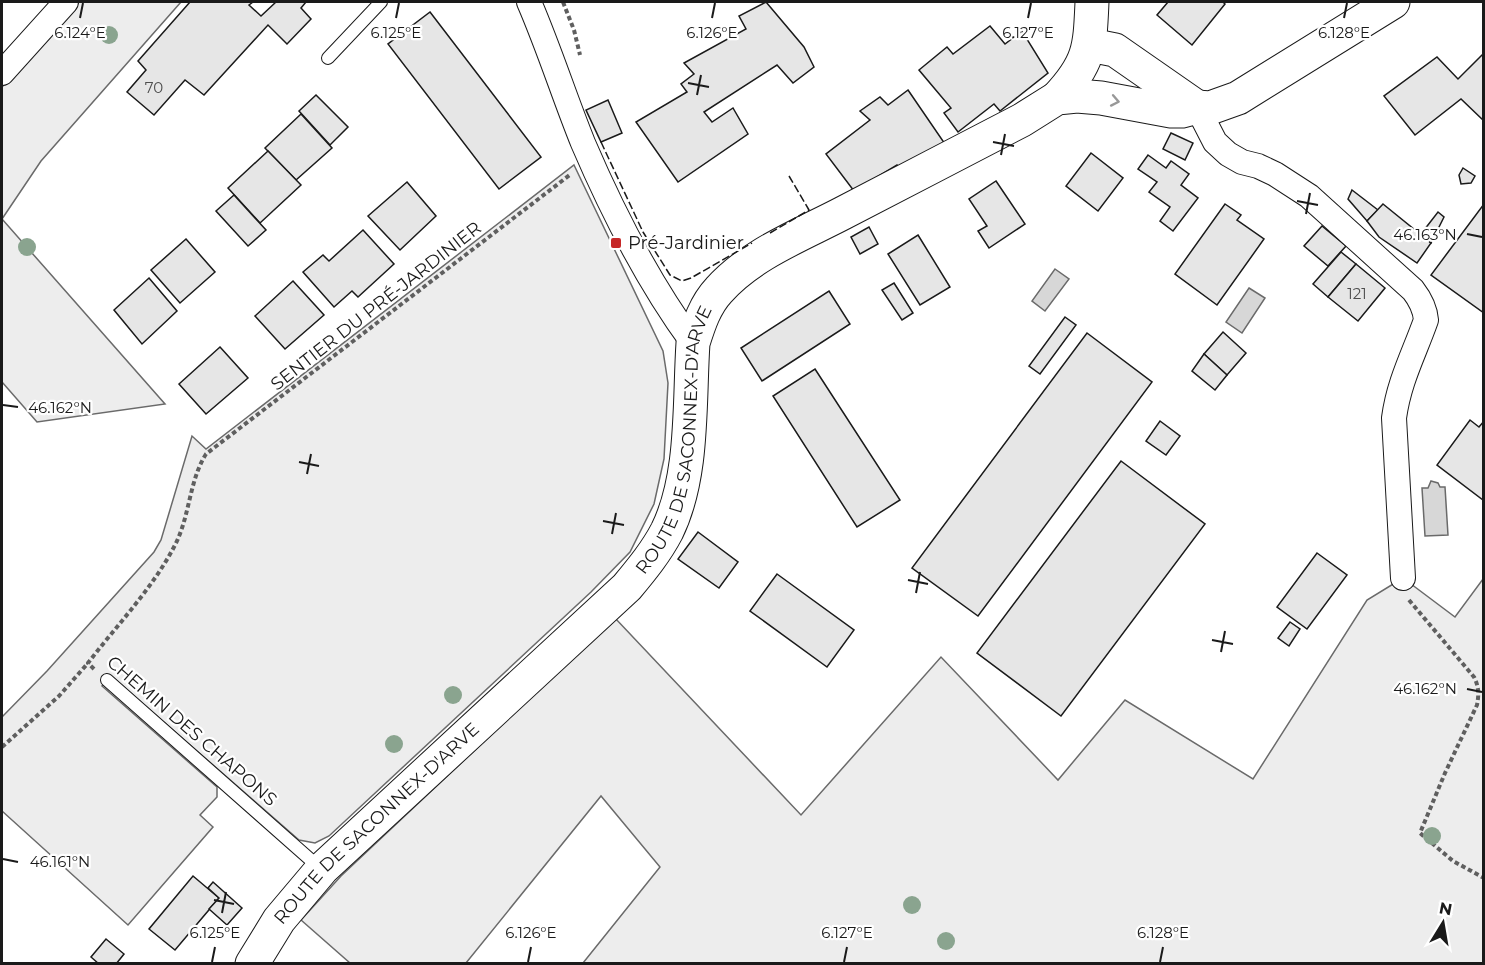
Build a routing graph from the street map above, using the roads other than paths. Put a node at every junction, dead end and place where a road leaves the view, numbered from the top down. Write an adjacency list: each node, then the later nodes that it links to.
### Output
1 (66, 2): 8 (street)
2 (381, 2): 7 (lane)
3 (529, 2): 11 (street)
4 (1092, 2): 6 (street)
5 (1393, 2): 10 (street, ROUTE DE SACONNEX-D'ARVE)
6 (1090, 45): 9 (street); 10 (street)
7 (328, 58)
8 (2, 73)
9 (1057, 98): 10 (street, ROUTE DE SACONNEX-D'ARVE, one-way to 10); 11 (street, ROUTE DE SACONNEX-D'ARVE)
10 (1197, 107): 12 (street)
11 (693, 343): 14 (street, ROUTE DE SACONNEX-D'ARVE)
12 (1403, 578)
13 (107, 680): 14 (lane, CHEMIN DES CHAPONS)
14 (322, 869): 15 (street, ROUTE DE SACONNEX-D'ARVE)
15 (252, 963)

